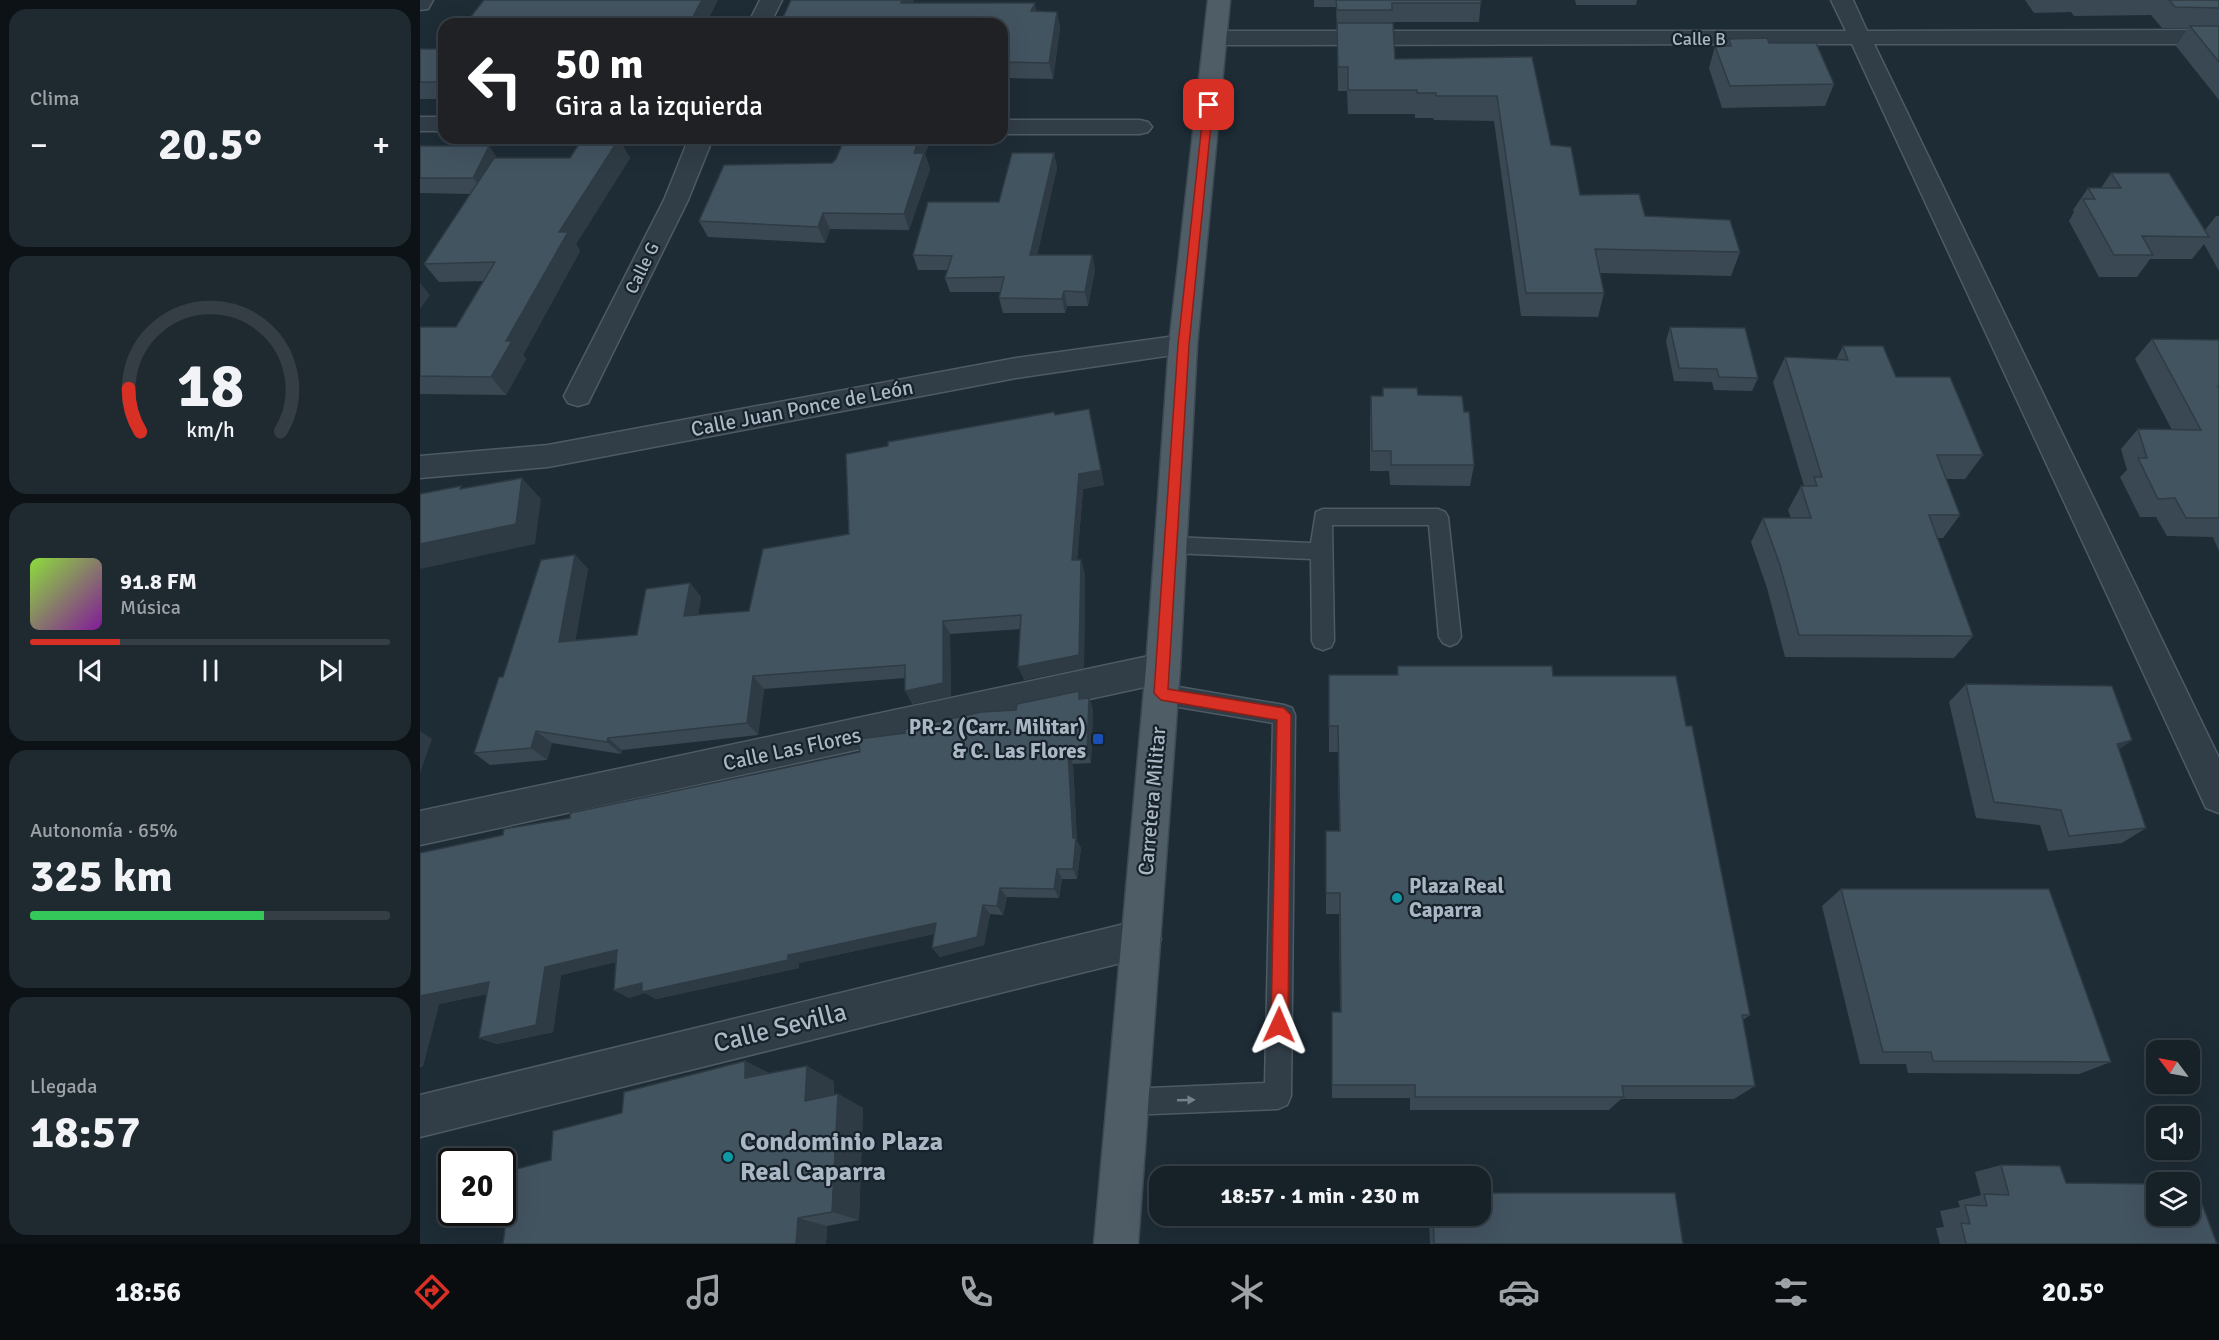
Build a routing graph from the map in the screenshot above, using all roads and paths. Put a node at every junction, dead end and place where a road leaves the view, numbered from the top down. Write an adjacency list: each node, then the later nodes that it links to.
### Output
1 (422, 0): 5 (street)
2 (771, 0): 6 (street)
3 (1219, 0): 8 (main road, Carretera Militar)
4 (1842, 0): 9 (street)
5 (420, 4)
6 (762, 18)
7 (2219, 37): 9 (street, Calle B)
8 (1215, 38): 9 (street, Calle B); 15 (main road, Carretera Militar)
9 (1860, 39): 23 (street)
10 (420, 124): 11 (street)
11 (438, 124)
12 (1008, 127): 13 (street)
13 (1140, 127)
14 (699, 144): 16 (street, Calle G)
15 (1183, 345): 17 (street, Calle Juan Ponce de León); 18 (main road, Carretera Militar)
16 (578, 396)
17 (420, 467)
18 (1171, 545): 19 (lane); 22 (main road, Carretera Militar)
19 (1321, 551): 20 (lane); 21 (lane)
20 (1450, 637)
21 (1323, 641)
22 (1162, 681): 24 (street, Calle Las Flores); 25 (main road, Carretera Militar); 26 (lane, one-way to 22)
23 (2219, 796)
24 (420, 828)
25 (1141, 939): 26 (main road, Carretera Militar); 27 (street, Calle Sevilla)
26 (1127, 1102): 28 (main road, Carretera Militar)
27 (420, 1116)
28 (1116, 1244)

